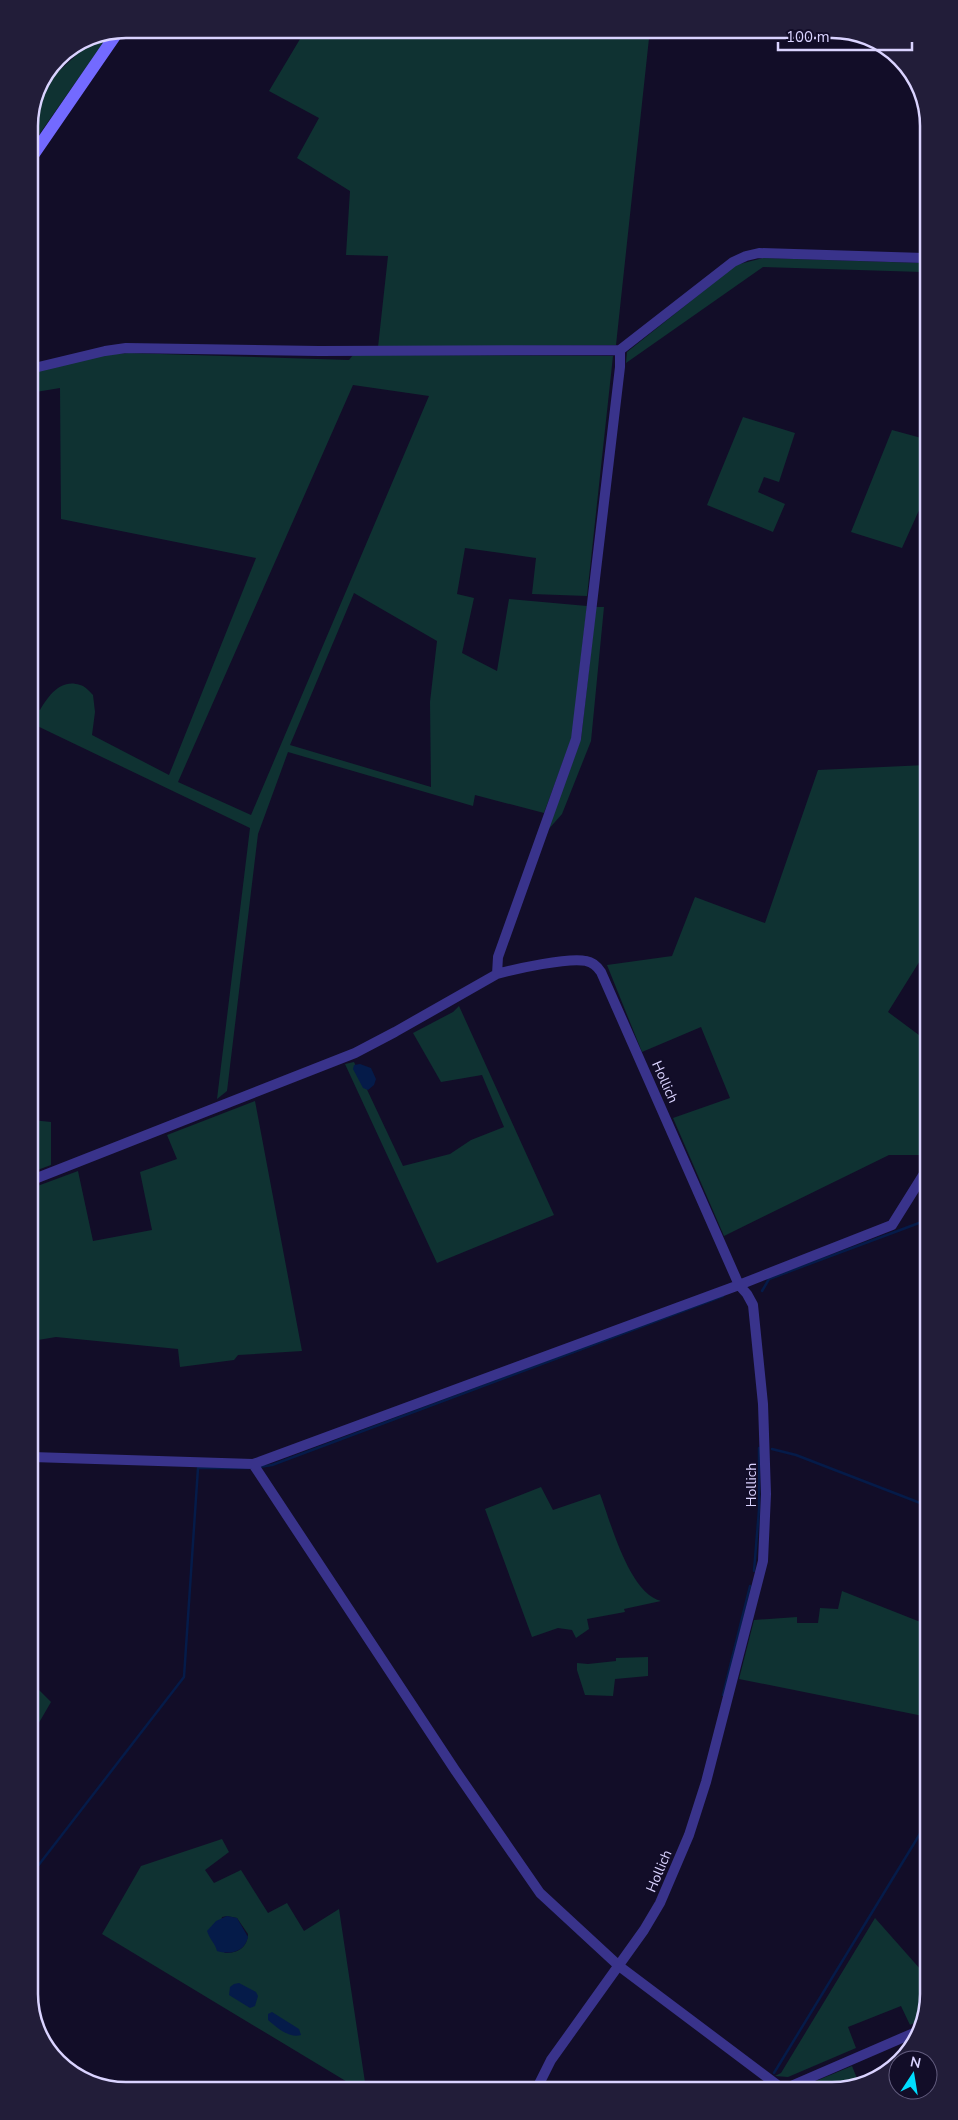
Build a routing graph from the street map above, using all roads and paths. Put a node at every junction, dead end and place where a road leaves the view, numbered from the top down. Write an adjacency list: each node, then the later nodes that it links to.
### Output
1 (113, 38): 2 (main road)
2 (38, 148)
3 (920, 258): 4 (street)
4 (620, 350): 5 (street); 6 (street)
5 (38, 367)
6 (497, 974): 7 (street, Hollich); 9 (street, Hollich)
7 (38, 1178)
8 (920, 1180): 9 (street)
9 (739, 1285): 11 (street); 12 (street, Hollich)
10 (38, 1456): 11 (street)
11 (252, 1464): 12 (street)
12 (619, 1966): 14 (street, Hollich); 15 (street)
13 (911, 2034): 16 (street)
14 (540, 2082)
15 (773, 2082)
16 (800, 2082)

